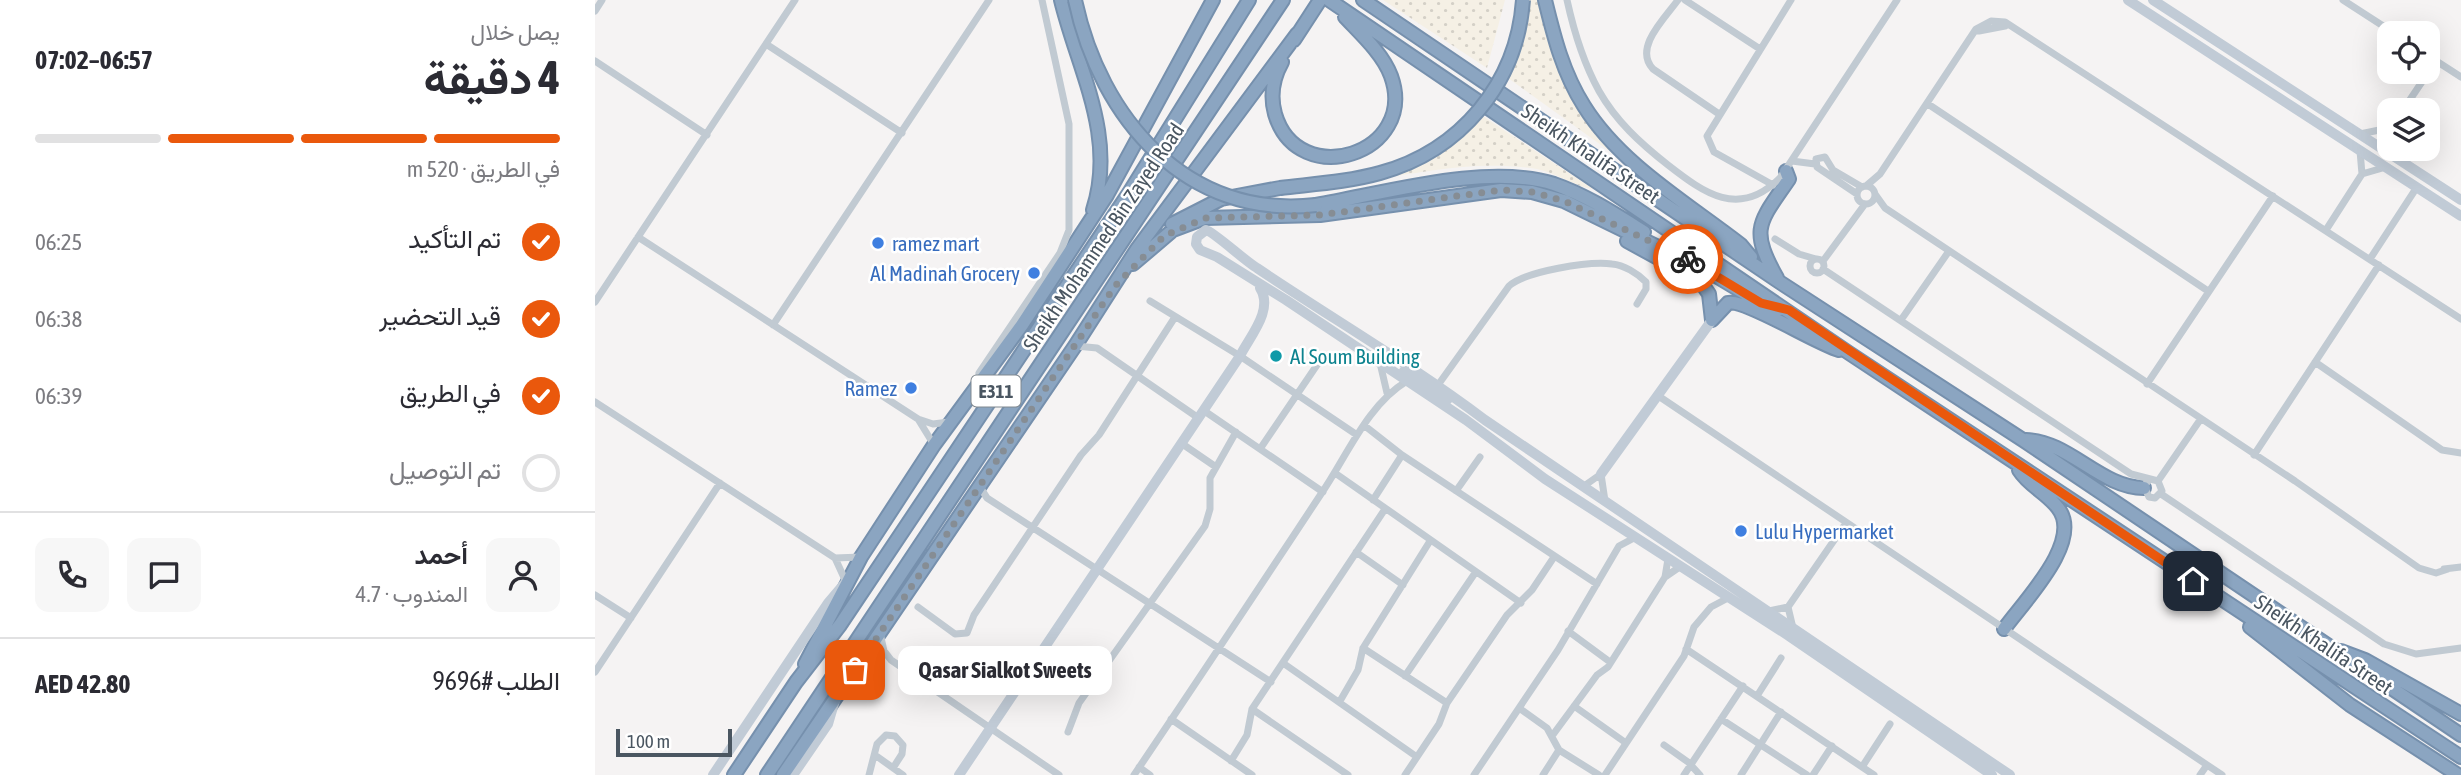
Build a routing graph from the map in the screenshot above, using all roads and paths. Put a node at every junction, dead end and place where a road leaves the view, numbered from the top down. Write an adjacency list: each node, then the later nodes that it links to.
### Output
1 (602, 0): 22 (street)
2 (795, 0): 28 (street)
3 (989, 0): 36 (street)
4 (1042, 0): 99 (street)
5 (1061, 0): 57 (highway)
6 (1075, 0): 62 (highway, bridge)
7 (1213, 0): 57 (highway)
8 (1249, 0): 175 (highway, Sheikh Mohammed Bin Zayed Road / E311)
9 (1283, 0): 211 (highway, Sheikh Mohammed Bin Zayed Road / E311)
10 (1363, 0): 67 (highway, Sheikh Khalifa Street)
11 (1523, 0): 69 (highway, bridge)
12 (1545, 0): 67 (highway)
13 (1567, 0): 47 (street)
14 (1678, 0): 34 (street)
15 (1685, 0): 29 (street)
16 (1791, 0): 29 (street)
17 (1898, 0): 43 (street)
18 (2128, 0): 25 (street)
19 (2153, 0): 27 (street)
20 (2343, 0): 23 (street)
21 (1328, 1): 24 (highway, Sheikh Khalifa Street); 26 (highway)
22 (595, 11)
23 (2377, 22)
24 (1364, 29): 26 (highway); 78 (highway, Sheikh Khalifa Street)
25 (2173, 29): 27 (street); 40 (street)
26 (1297, 34): 69 (highway)
27 (2213, 39): 37 (street)
28 (766, 44): 36 (street); 38 (street)
29 (1760, 49): 34 (street)
30 (595, 61): 38 (street)
31 (2440, 64): 32 (street)
32 (2461, 77)
33 (1928, 104): 45 (street); 51 (street); 73 (street)
34 (1719, 114): 47 (street)
35 (2377, 130): 37 (street)
36 (902, 133): 84 (street)
37 (2360, 134): 39 (street)
38 (707, 135): 59 (street)
39 (2377, 144)
40 (2360, 150): 44 (street); 46 (street)
41 (2404, 161): 53 (street)
42 (1815, 164): 43 (street); 49 (street); 49 (street)
43 (1789, 166): 47 (street); 70 (highway)
44 (2386, 167): 46 (street); 48 (street)
45 (1880, 174): 49 (street); 50 (street)
46 (2362, 174): 58 (street)
47 (1773, 185)
48 (2417, 187): 56 (street); 64 (street)
49 (1862, 189): 50 (street); 54 (street)
50 (1875, 193): 54 (street); 55 (street)
51 (2273, 196): 58 (street); 73 (street)
52 (1447, 197): 62 (highway); 71 (highway); 82 (highway)
53 (2461, 200)
54 (1866, 204): 55 (street); 65 (street)
55 (1885, 208): 61 (street)
56 (2461, 216)
57 (1087, 223): 99 (highway)
58 (2326, 230): 64 (street)
59 (638, 237): 76 (street); 84 (street)
60 (1775, 239): 63 (street)
61 (1949, 251): 83 (street); 93 (street)
62 (1677, 252): 78 (highway)
63 (1800, 254): 65 (street); 68 (street)
64 (2370, 259): 66 (street)
65 (1821, 263): 68 (street); 68 (street); 83 (street)
66 (2379, 265): 81 (street); 90 (street)
67 (1757, 266): 70 (highway, Sheikh Khalifa Street)
68 (1811, 268)
69 (1121, 273): 71 (highway)
70 (1779, 281): 108 (highway, Sheikh Khalifa Street)
71 (1115, 286): 85 (highway)
72 (1259, 286): 74 (street); 79 (street); 94 (street)
73 (2208, 291): 93 (street)
74 (1286, 300): 79 (street); 89 (street)
75 (1150, 301): 80 (street)
76 (595, 302)
77 (1637, 303): 94 (street)
78 (1789, 310): 86 (highway, Sheikh Khalifa Street)
79 (1263, 315): 87 (street)
80 (1175, 317): 87 (street); 91 (street)
81 (2461, 318)
82 (1712, 320): 86 (highway); 97 (street)
83 (1901, 320): 122 (street)
84 (773, 326): 102 (street)
85 (1075, 346): 91 (street); 124 (highway)
86 (1849, 353): 116 (highway, Sheikh Khalifa Street)
87 (1240, 356): 96 (street); 101 (street)
88 (1319, 362): 96 (street)
89 (1379, 362): 92 (street); 95 (street); 100 (street)
90 (2315, 362): 112 (street); 114 (street)
91 (1138, 376): 101 (street); 132 (street)
92 (1407, 381): 95 (street); 133 (street)
93 (2147, 384): 103 (street)
94 (1438, 385): 100 (street)
95 (1387, 393): 105 (street)
96 (1296, 395): 107 (street); 111 (street)
97 (1657, 395): 119 (street); 131 (street)
98 (595, 402): 121 (street)
99 (963, 405): 104 (highway)
100 (1464, 405): 123 (street)
101 (1200, 413): 106 (street); 109 (street)
102 (918, 419): 104 (street); 110 (street)
103 (2200, 420): 114 (street); 120 (street)
104 (951, 421): 110 (highway)
105 (1365, 426): 107 (street); 113 (street)
106 (1236, 432): 111 (street); 117 (street)
107 (1357, 435): 118 (street)
108 (2023, 440): 122 (highway); 169 (highway, Sheikh Khalifa Street)
109 (1181, 443): 117 (street); 145 (street)
110 (934, 446): 139 (highway)
111 (1260, 449): 126 (street)
112 (2461, 452)
113 (1402, 455): 125 (street); 128 (street)
114 (2254, 455): 144 (street)
115 (1481, 457): 125 (street)
116 (2016, 463): 138 (highway, Sheikh Khalifa Street); 162 (highway)
117 (1216, 467): 154 (street)
118 (1335, 473): 126 (street); 128 (street)
119 (1601, 474): 123 (street); 129 (street)
120 (2158, 481): 122 (street); 127 (street)
121 (720, 483): 141 (street); 160 (street)
122 (2147, 484): 127 (street)
123 (1584, 486): 129 (street)
124 (981, 487): 132 (street); 164 (highway)
125 (1456, 491): 140 (street)
126 (1323, 492): 165 (street)
127 (2161, 494): 167 (street)
128 (1373, 500): 130 (street)
129 (1606, 502): 159 (street)
130 (1385, 509): 135 (street); 137 (street)
131 (1846, 523): 158 (street); 162 (street)
132 (1033, 526): 145 (street); 156 (street)
133 (1621, 529): 134 (street); 136 (street)
134 (1634, 537): 136 (street); 142 (street)
135 (1430, 541): 146 (street); 150 (street)
136 (1619, 546): 149 (street)
137 (1356, 552): 150 (street); 172 (street)
138 (2150, 552): 201 (highway, Sheikh Khalifa Street); 237 (highway)
139 (860, 557): 141 (street); 148 (highway)
140 (1554, 557): 149 (street); 155 (street)
141 (835, 558): 148 (street)
142 (1668, 559): 143 (street); 147 (street)
143 (1681, 566): 147 (street); 151 (street)
144 (2461, 567)
145 (1097, 568): 154 (street); 190 (street)
146 (1475, 573): 155 (street); 174 (street)
147 (1665, 578): 171 (street)
148 (846, 582): 175 (highway); 209 (street)
149 (1597, 584): 163 (street)
150 (1403, 585): 166 (street)
151 (1713, 589): 153 (street); 157 (street)
152 (595, 595): 160 (street)
153 (1728, 598): 157 (street); 233 (street)
154 (1150, 603): 165 (street); 191 (street)
155 (1521, 603): 181 (street)
156 (918, 607)
157 (1711, 607): 168 (street)
158 (1788, 607): 159 (street); 161 (street)
159 (1769, 611): 161 (street)
160 (631, 618): 173 (street)
161 (1793, 628): 234 (street)
162 (2004, 629): 204 (street)
163 (1567, 631): 171 (street); 183 (street)
164 (880, 633): 179 (highway); 190 (street)
165 (1218, 647): 176 (street); 187 (street)
166 (1363, 648): 174 (street); 180 (street)
167 (2461, 648)
168 (1686, 649): 177 (street); 194 (street)
169 (2334, 651): 186 (highway); 192 (highway, Sheikh Khalifa Street)
170 (1781, 658): 178 (street)
171 (1610, 662): 182 (street)
172 (1283, 663): 176 (street); 180 (street)
173 (595, 672)
174 (1405, 676): 181 (street)
175 (796, 682): 210 (highway, Sheikh Mohammed Bin Zayed Road / E311)
176 (1271, 682): 184 (street)
177 (1743, 686): 178 (street); 188 (street)
178 (1757, 696): 185 (street)
179 (835, 699): 212 (highway); 213 (street)
180 (1340, 701): 200 (street)
181 (1447, 703): 200 (street)
182 (1574, 706): 193 (street); 194 (street)
183 (1519, 708): 193 (street); 223 (street)
184 (1252, 709): 202 (street); 221 (street)
185 (1781, 712): 195 (street); 197 (street)
186 (2461, 715)
187 (1171, 719): 202 (street); 205 (street)
188 (1721, 719): 195 (street); 203 (street)
189 (1890, 724): 206 (street)
190 (989, 729): 216 (street); 217 (street)
191 (1068, 732)
192 (2461, 735)
193 (1552, 736): 198 (street)
194 (1626, 743): 226 (street)
195 (1760, 744): 229 (street); 230 (street)
196 (1664, 746): 203 (street)
197 (1832, 746): 206 (street); 231 (street)
198 (1559, 750): 224 (street); 225 (street)
199 (875, 755): 207 (street); 207 (street); 214 (street)
200 (1417, 757): 208 (street)
201 (2461, 757)
202 (1231, 761): 220 (street)
203 (1691, 764): 227 (street); 228 (street)
204 (2207, 765): 235 (street); 236 (street)
205 (1139, 767): 218 (street); 219 (street)
206 (1862, 767): 232 (street)
207 (893, 768): 215 (street)
208 (1407, 772): 222 (street)
209 (713, 775)
210 (734, 775)
211 (768, 775)
212 (783, 775)
213 (793, 775)
214 (869, 775)
215 (903, 775)
216 (959, 775)
217 (1059, 775)
218 (1134, 775)
219 (1150, 775)
220 (1252, 775)
221 (1348, 775)
222 (1417, 775)
223 (1474, 775)
224 (1543, 775)
225 (1599, 775)
226 (1605, 775)
227 (1684, 775)
228 (1700, 775)
229 (1741, 775)
230 (1807, 775)
231 (1813, 775)
232 (1874, 775)
233 (1992, 775)
234 (2010, 775)
235 (2200, 775)
236 (2222, 775)
237 (2458, 775)

